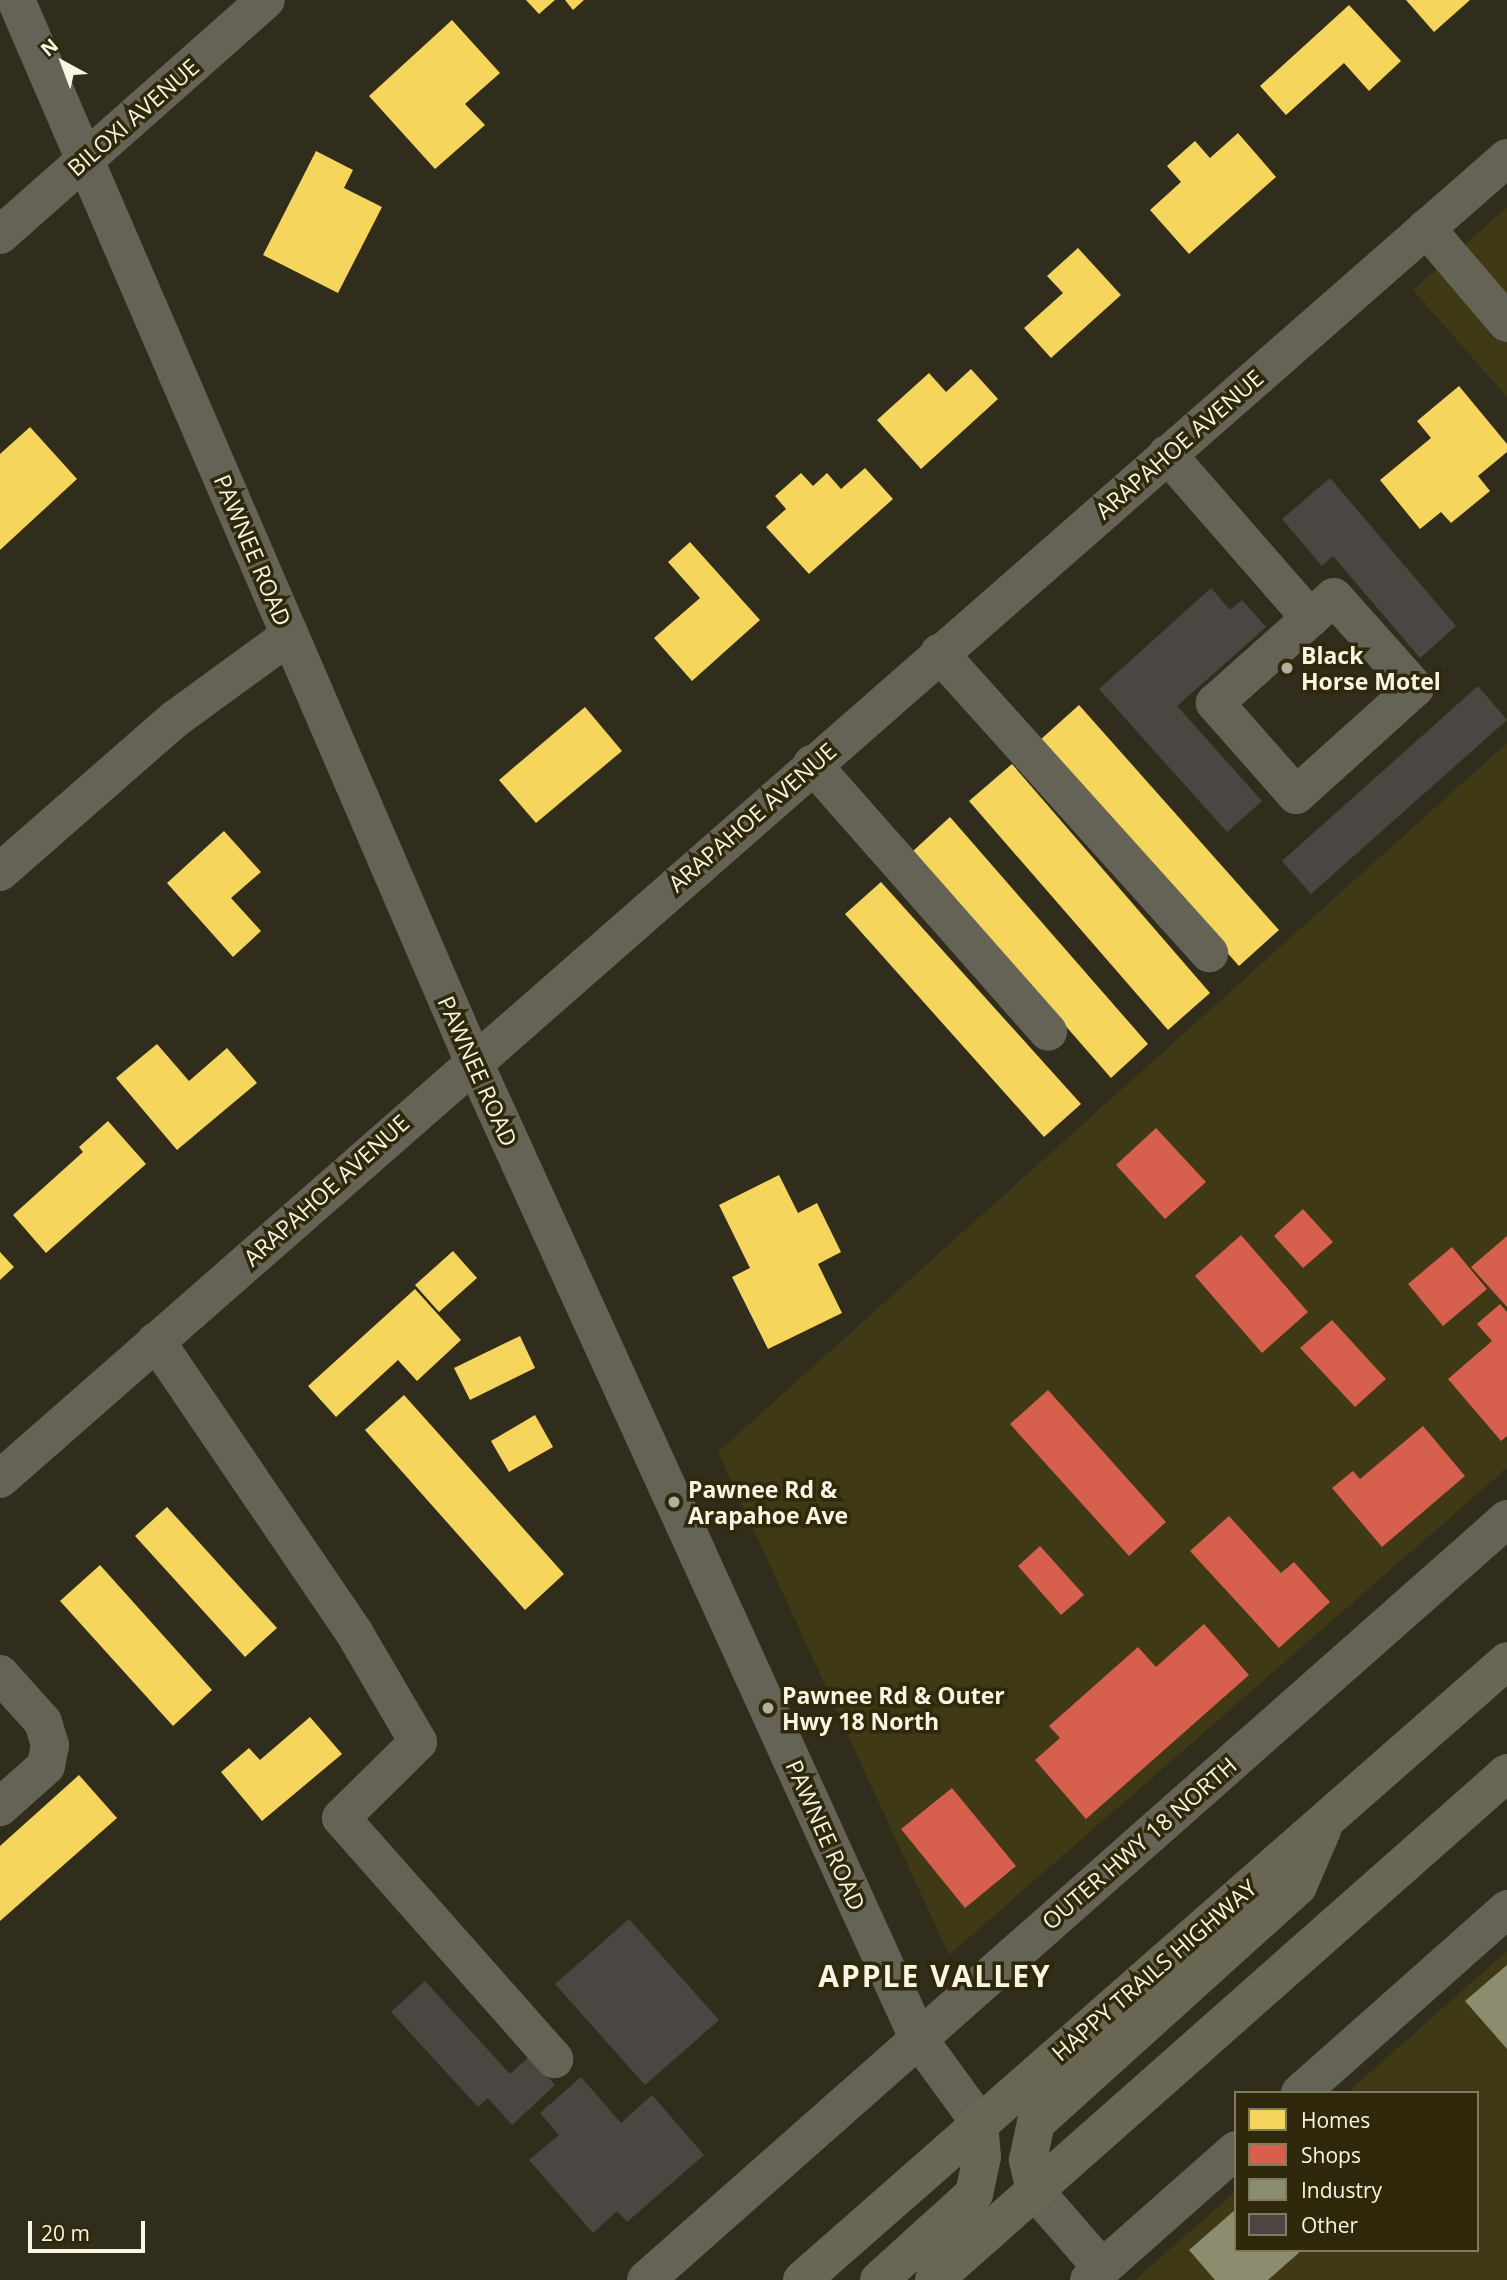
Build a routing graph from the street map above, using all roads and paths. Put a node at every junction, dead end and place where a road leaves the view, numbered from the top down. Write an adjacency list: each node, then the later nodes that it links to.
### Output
1 (16, 0): 4 (street, PAWNEE ROAD)
2 (266, 0): 4 (street, BILOXI AVENUE)
3 (1507, 158): 5 (street, ARAPAHOE AVENUE)
4 (84, 160): 6 (street, BILOXI AVENUE); 10 (street, PAWNEE ROAD)
5 (1426, 228): 7 (street); 8 (street, ARAPAHOE AVENUE)
6 (0, 235)
7 (1507, 323)
8 (1167, 454): 9 (street); 11 (street, ARAPAHOE AVENUE)
9 (1310, 618): 9 (street)
10 (290, 635): 13 (street); 16 (street, PAWNEE ROAD)
11 (939, 653): 12 (street, ARAPAHOE AVENUE); 14 (street)
12 (812, 764): 15 (street); 16 (street, ARAPAHOE AVENUE)
13 (0, 872)
14 (1209, 953)
15 (1048, 1031)
16 (473, 1060): 17 (street, ARAPAHOE AVENUE); 26 (street, PAWNEE ROAD)
17 (156, 1341): 18 (street, ARAPAHOE AVENUE); 27 (street)
18 (0, 1479)
19 (1507, 1519): 26 (street, OUTER HWY 18 NORTH)
20 (1507, 1661): 24 (main road, HAPPY TRAILS HIGHWAY)
21 (0, 1674): 23 (street)
22 (1507, 1773): 31 (main road)
23 (0, 1807)
24 (1326, 1821): 29 (main road, HAPPY TRAILS HIGHWAY); 31 (main road)
25 (1507, 1909): 28 (street)
26 (918, 2038): 29 (street, PAWNEE ROAD); 33 (street, OUTER HWY 18 NORTH)
27 (554, 2059)
28 (1302, 2091)
29 (979, 2122): 34 (main road, HAPPY TRAILS HIGHWAY); 35 (main road)
30 (1234, 2152): 32 (street)
31 (1035, 2191): 32 (street); 36 (main road)
32 (1096, 2274)
33 (646, 2280)
34 (802, 2280)
35 (879, 2280)
36 (933, 2280)

